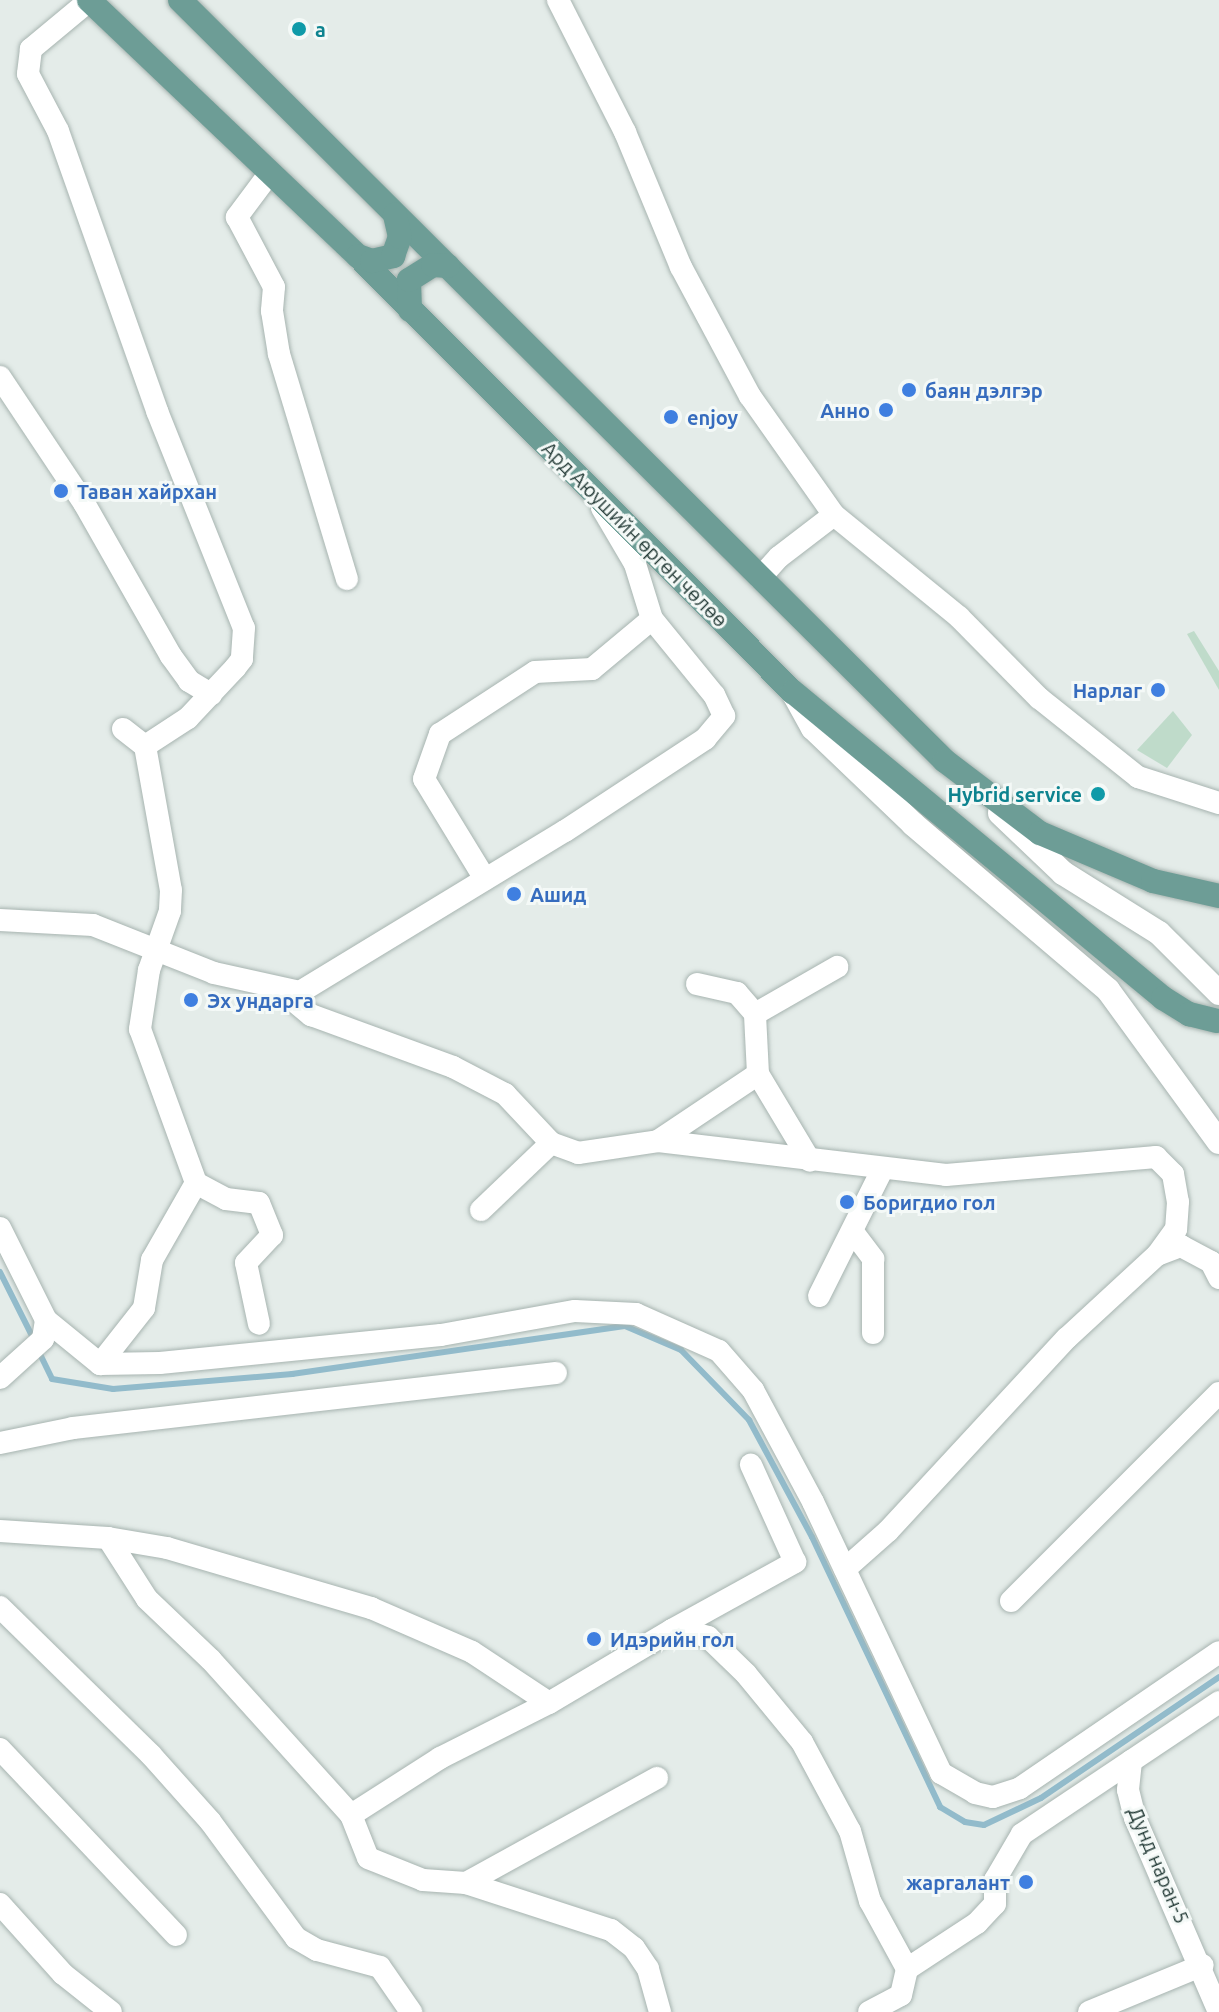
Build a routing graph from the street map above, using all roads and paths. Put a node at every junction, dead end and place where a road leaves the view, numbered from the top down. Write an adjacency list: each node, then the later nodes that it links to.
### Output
1 (90, 0): 4 (main road, Ард Аюушийн өргөн чөлөө); 16 (street)
2 (180, 0): 5 (main road)
3 (558, 0): 11 (street)
4 (269, 174): 6 (main road, Ард Аюушийн өргөн чөлөө); 13 (street)
5 (395, 215): 6 (main road); 7 (main road)
6 (358, 256): 8 (main road, Ард Аюушийн өргөн чөлөө)
7 (448, 266): 8 (main road); 12 (main road)
8 (410, 310): 10 (main road, Ард Аюушийн өргөн чөлөө)
9 (0, 377): 16 (street)
10 (593, 493): 14 (street); 15 (main road, Ард Аюушийн өргөн чөлөө)
11 (834, 515): 12 (street); 20 (street)
12 (760, 578): 19 (main road)
13 (347, 579)
14 (652, 619): 21 (street); 21 (street)
15 (793, 692): 30 (main road, Ард Аюушийн өргөн чөлөө); 33 (main road)
16 (211, 694): 18 (street)
17 (123, 729): 18 (street)
18 (145, 746): 24 (street)
19 (945, 761): 22 (main road); 28 (main road)
20 (1219, 803)
21 (485, 879): 27 (street)
22 (1219, 896)
23 (0, 920): 24 (street)
24 (159, 950): 27 (street); 37 (street)
25 (837, 967): 29 (street)
26 (697, 984): 29 (street)
27 (282, 991): 34 (street)
28 (1219, 993)
29 (755, 1014): 31 (street)
30 (1217, 1021)
31 (758, 1074): 32 (street); 35 (street)
32 (658, 1141): 34 (street); 35 (street)
33 (1219, 1142)
34 (551, 1143): 38 (street)
35 (810, 1161): 36 (street)
36 (882, 1170): 40 (street); 41 (street)
37 (196, 1183): 44 (street); 47 (street)
38 (481, 1210)
39 (0, 1228): 45 (street)
40 (853, 1232): 43 (street); 46 (street)
41 (1157, 1255): 42 (street); 55 (street)
42 (1219, 1278)
43 (819, 1296)
44 (259, 1324)
45 (44, 1329): 47 (street); 48 (street)
46 (873, 1333)
47 (100, 1364): 55 (street)
48 (7, 1373)
49 (556, 1373): 51 (street)
50 (1219, 1393): 56 (street)
51 (0, 1443)
52 (751, 1465): 58 (street)
53 (0, 1531): 54 (street)
54 (108, 1538): 61 (street); 65 (street)
55 (845, 1569): 59 (street)
56 (1011, 1601)
57 (0, 1607): 72 (street)
58 (672, 1630): 61 (street); 70 (street)
59 (1219, 1652)
60 (1219, 1702): 63 (street)
61 (549, 1703): 65 (street)
62 (0, 1749): 68 (street)
63 (1131, 1761): 69 (street, Дунд наран-5); 70 (street)
64 (657, 1778): 66 (street)
65 (351, 1815): 66 (street)
66 (466, 1883): 73 (street)
67 (0, 1904): 71 (street)
68 (176, 1935)
69 (1203, 1965): 75 (street); 76 (street, Дунд наран-5)
70 (907, 1969): 74 (street)
71 (111, 2012)
72 (411, 2012)
73 (660, 2012)
74 (869, 2012)
75 (1089, 2012)
76 (1219, 2012)

